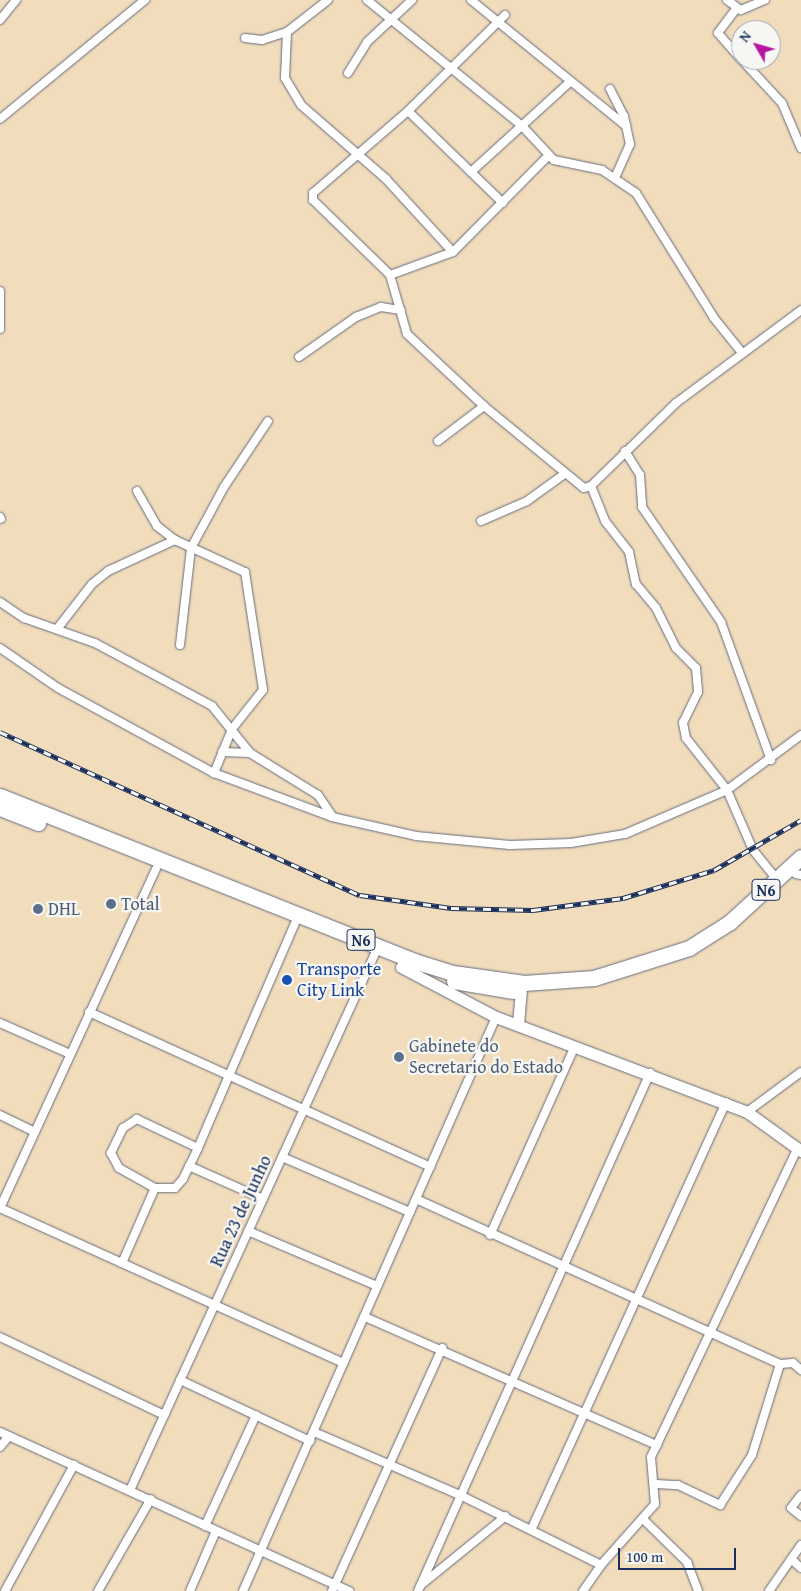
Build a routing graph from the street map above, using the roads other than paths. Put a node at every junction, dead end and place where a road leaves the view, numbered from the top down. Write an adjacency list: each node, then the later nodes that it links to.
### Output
1 (16, 0): 12 (street)
2 (145, 0): 23 (street)
3 (328, 0): 14 (street)
4 (367, 0): 11 (street)
5 (412, 0): 11 (street)
6 (471, 0): 13 (street)
7 (727, 0): 9 (street)
8 (765, 0): 9 (street)
9 (736, 9): 16 (street)
10 (505, 15): 13 (street)
11 (391, 19): 17 (street); 19 (street)
12 (0, 20)
13 (497, 22): 17 (street); 20 (street)
14 (287, 32): 15 (street); 27 (street)
15 (245, 38)
16 (731, 48)
17 (452, 70): 22 (street); 25 (street)
18 (751, 70): 26 (street)
19 (348, 73)
20 (570, 82): 24 (street); 25 (street)
21 (610, 89): 24 (street)
22 (408, 111): 27 (street); 29 (street)
23 (0, 119)
24 (626, 126): 30 (street)
25 (523, 127): 28 (street); 29 (street)
26 (801, 148)
27 (357, 153): 32 (street); 33 (street)
28 (549, 155): 30 (street); 31 (street)
29 (471, 172): 31 (street)
30 (616, 175): 38 (street)
31 (503, 203): 32 (street)
32 (454, 252): 33 (street)
33 (390, 275): 35 (street)
34 (0, 291): 37 (street)
35 (401, 310): 39 (street); 40 (street)
36 (801, 310): 38 (street)
37 (0, 329)
38 (742, 353): 43 (street)
39 (299, 357)
40 (484, 406): 42 (street); 44 (street)
41 (268, 421): 49 (street)
42 (438, 441)
43 (625, 452): 45 (street); 58 (street)
44 (563, 475): 45 (street); 47 (street)
45 (591, 486): 60 (street)
46 (137, 491): 48 (street)
47 (481, 522)
48 (174, 540): 49 (street); 51 (street)
49 (191, 548): 52 (street); 54 (street)
50 (0, 602): 51 (street)
51 (57, 629): 54 (street)
52 (180, 645)
53 (0, 648): 59 (street)
54 (232, 729): 56 (street); 57 (street)
55 (801, 735): 58 (street)
56 (222, 752): 57 (street); 59 (street)
57 (250, 753): 62 (street)
58 (771, 760): 60 (street)
59 (214, 773): 62 (street)
60 (727, 790): 62 (street); 66 (street)
61 (1, 802): 64 (highway, N6); 68 (highway, N6)
62 (332, 816)
63 (801, 857): 66 (highway, N6)
64 (156, 868): 67 (highway, N6); 71 (street)
65 (799, 873): 70 (highway, N6)
66 (777, 880): 68 (highway, N6)
67 (294, 922): 68 (highway, N6); 79 (street)
68 (376, 951): 69 (highway, N6); 81 (street, Rua 23 de Junho)
69 (401, 966): 70 (highway, N6); 72 (street)
70 (521, 992): 74 (street)
71 (89, 1012): 76 (street); 79 (street)
72 (496, 1017): 74 (street); 89 (street)
73 (0, 1023): 76 (street)
74 (518, 1024): 75 (street)
75 (574, 1046): 78 (street); 96 (street)
76 (70, 1054): 84 (street)
77 (801, 1072): 82 (street)
78 (650, 1073): 80 (street); 98 (street)
79 (228, 1078): 81 (street); 85 (street)
80 (726, 1102): 82 (street); 100 (street)
81 (305, 1109): 87 (street, Rua 23 de Junho); 89 (street)
82 (747, 1112): 86 (street)
83 (0, 1116): 84 (street)
84 (35, 1132): 93 (street)
85 (198, 1148): 88 (street); 90 (street)
86 (799, 1150): 103 (street)
87 (282, 1156): 91 (street, Rua 23 de Junho); 94 (street)
88 (189, 1166): 90 (street); 91 (street)
89 (430, 1167): 92 (street)
90 (155, 1188): 97 (street)
91 (263, 1199): 95 (street, Rua 23 de Junho)
92 (416, 1199): 94 (street); 96 (street)
93 (0, 1208): 97 (street)
94 (410, 1212): 99 (street)
95 (248, 1231): 99 (street); 101 (street, Rua 23 de Junho)
96 (490, 1235): 98 (street)
97 (122, 1263): 101 (street)
98 (565, 1266): 100 (street); 110 (street)
99 (377, 1286): 102 (street)
100 (639, 1297): 103 (street); 111 (street)
101 (214, 1303): 106 (street); 109 (street, Rua 23 de Junho)
102 (365, 1317): 105 (street); 106 (street)
103 (713, 1331): 107 (street); 118 (street)
104 (0, 1337): 112 (street)
105 (442, 1348): 110 (street); 121 (street)
106 (344, 1363): 115 (street)
107 (780, 1364): 108 (street); 122 (street)
108 (801, 1370)
109 (180, 1380): 112 (street, Rua 23 de Junho); 113 (street)
110 (515, 1381): 111 (street); 125 (street)
111 (587, 1412): 118 (street); 131 (street)
112 (164, 1415): 123 (street, Rua 23 de Junho)
113 (256, 1416): 117 (street); 130 (street)
114 (0, 1432): 116 (street)
115 (314, 1432): 117 (street); 121 (street)
116 (9, 1436): 119 (street); 120 (street)
117 (310, 1441): 134 (street)
118 (656, 1445): 122 (street)
119 (0, 1448)
120 (74, 1465): 123 (street); 141 (street)
121 (389, 1467): 125 (street); 138 (street)
122 (656, 1484): 129 (street)
123 (131, 1488): 126 (street)
124 (801, 1495): 128 (street)
125 (462, 1496): 127 (street); 139 (street)
126 (151, 1499): 130 (street); 142 (street)
127 (506, 1516): 131 (street); 139 (street)
128 (801, 1516)
129 (644, 1519): 136 (street); 146 (street)
130 (205, 1526): 132 (street)
131 (532, 1528): 136 (street)
132 (216, 1531): 134 (street); 143 (street)
133 (801, 1545): 135 (street)
134 (261, 1550): 138 (street); 144 (street)
135 (791, 1558): 137 (street); 147 (street)
136 (601, 1565): 140 (street)
137 (801, 1568)
138 (333, 1588): 145 (street)
139 (419, 1589)
140 (589, 1589)
141 (4, 1591)
142 (98, 1591)
143 (190, 1591)
144 (243, 1591)
145 (349, 1591)
146 (698, 1591)
147 (769, 1591)

